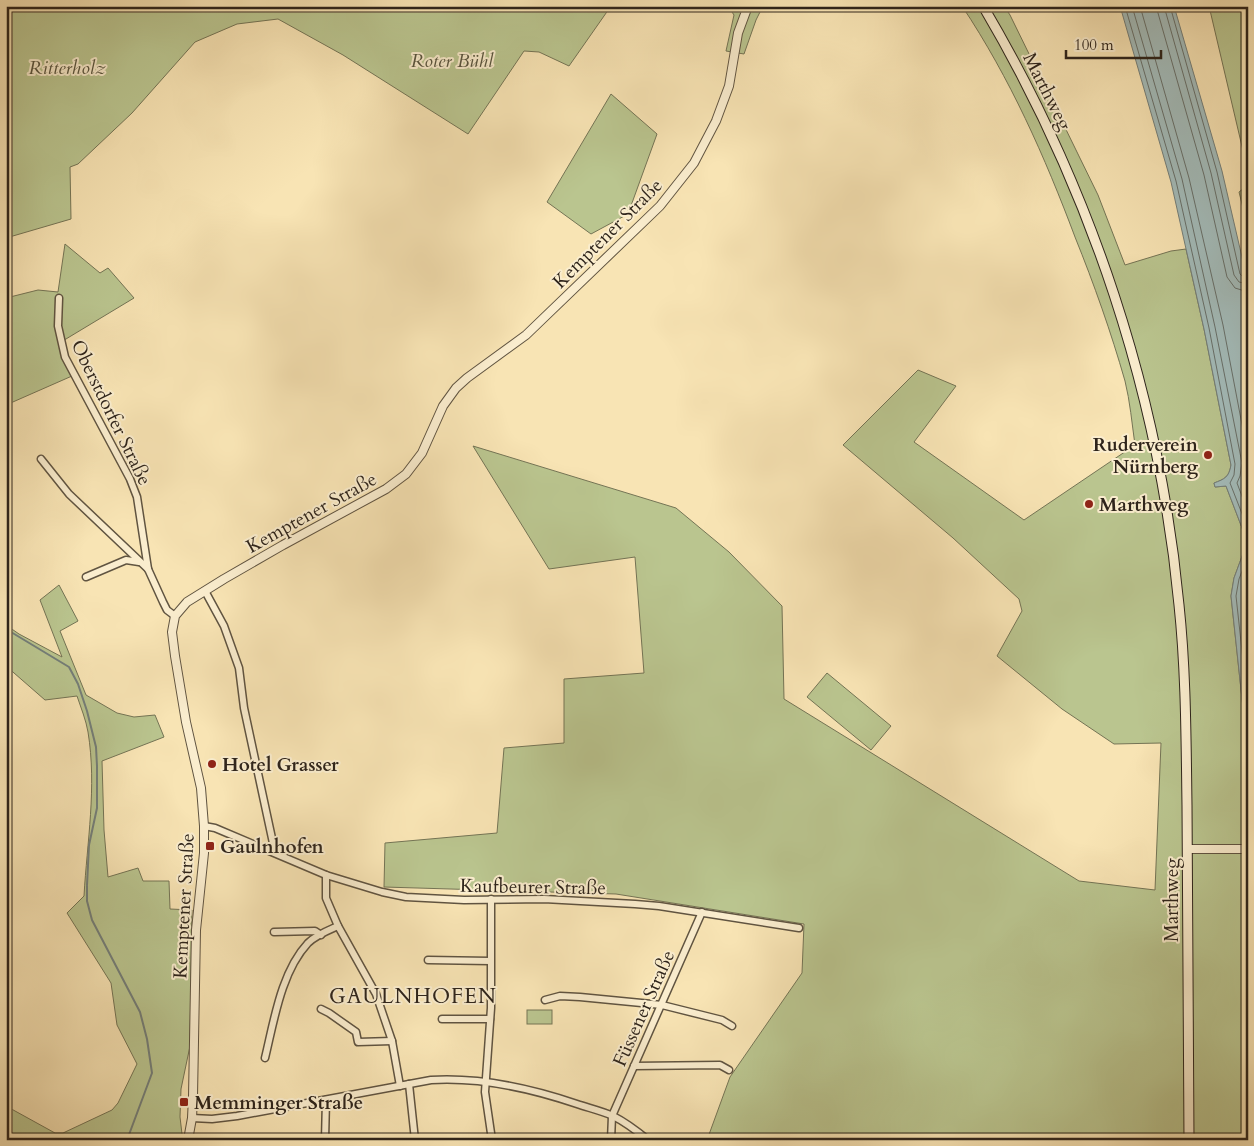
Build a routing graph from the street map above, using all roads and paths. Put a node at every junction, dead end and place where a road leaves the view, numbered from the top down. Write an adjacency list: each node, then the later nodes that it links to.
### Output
1 (748, 6): 8 (street, Kemptener Straße)
2 (983, 6): 11 (main road, Marthweg)
3 (59, 298): 6 (street, Oberstdorfer Straße)
4 (41, 459): 5 (street)
5 (141, 562): 6 (street); 7 (street)
6 (148, 569): 9 (street)
7 (86, 577)
8 (205, 591): 9 (street, Kemptener Straße); 13 (street)
9 (175, 616): 10 (street, Kemptener Straße)
10 (204, 826): 13 (street, Kaufbeurer Straße); 38 (street, Kemptener Straße)
11 (1188, 849): 12 (street); 45 (main road, Marthweg)
12 (1248, 849)
13 (273, 852): 14 (street, Kaufbeurer Straße)
14 (326, 875): 15 (street, Kaufbeurer Straße); 17 (street)
15 (491, 899): 16 (street, Kaufbeurer Straße); 22 (street)
16 (702, 912): 18 (street, Kaufbeurer Straße); 24 (street, Füssener Straße)
17 (338, 926): 20 (street); 29 (street)
18 (798, 928)
19 (274, 932): 20 (street)
20 (321, 935): 30 (street)
21 (428, 960): 22 (street)
22 (490, 961): 27 (street)
23 (545, 1000): 24 (street)
24 (662, 1005): 28 (street); 31 (street, Füssener Straße)
25 (321, 1010): 29 (street)
26 (442, 1019): 27 (street)
27 (490, 1019): 33 (street)
28 (732, 1026)
29 (392, 1041): 35 (street)
30 (265, 1058)
31 (634, 1066): 32 (street); 37 (street, Füssener Straße)
32 (729, 1070)
33 (486, 1082): 34 (street); 37 (street); 42 (street)
34 (409, 1084): 35 (street); 41 (street)
35 (400, 1086): 36 (street)
36 (326, 1100): 38 (street); 40 (street)
37 (612, 1116): 43 (street); 44 (street)
38 (192, 1118): 39 (street, Kemptener Straße)
39 (188, 1140)
40 (325, 1140)
41 (415, 1140)
42 (492, 1140)
43 (611, 1140)
44 (648, 1140)
45 (1189, 1140)

